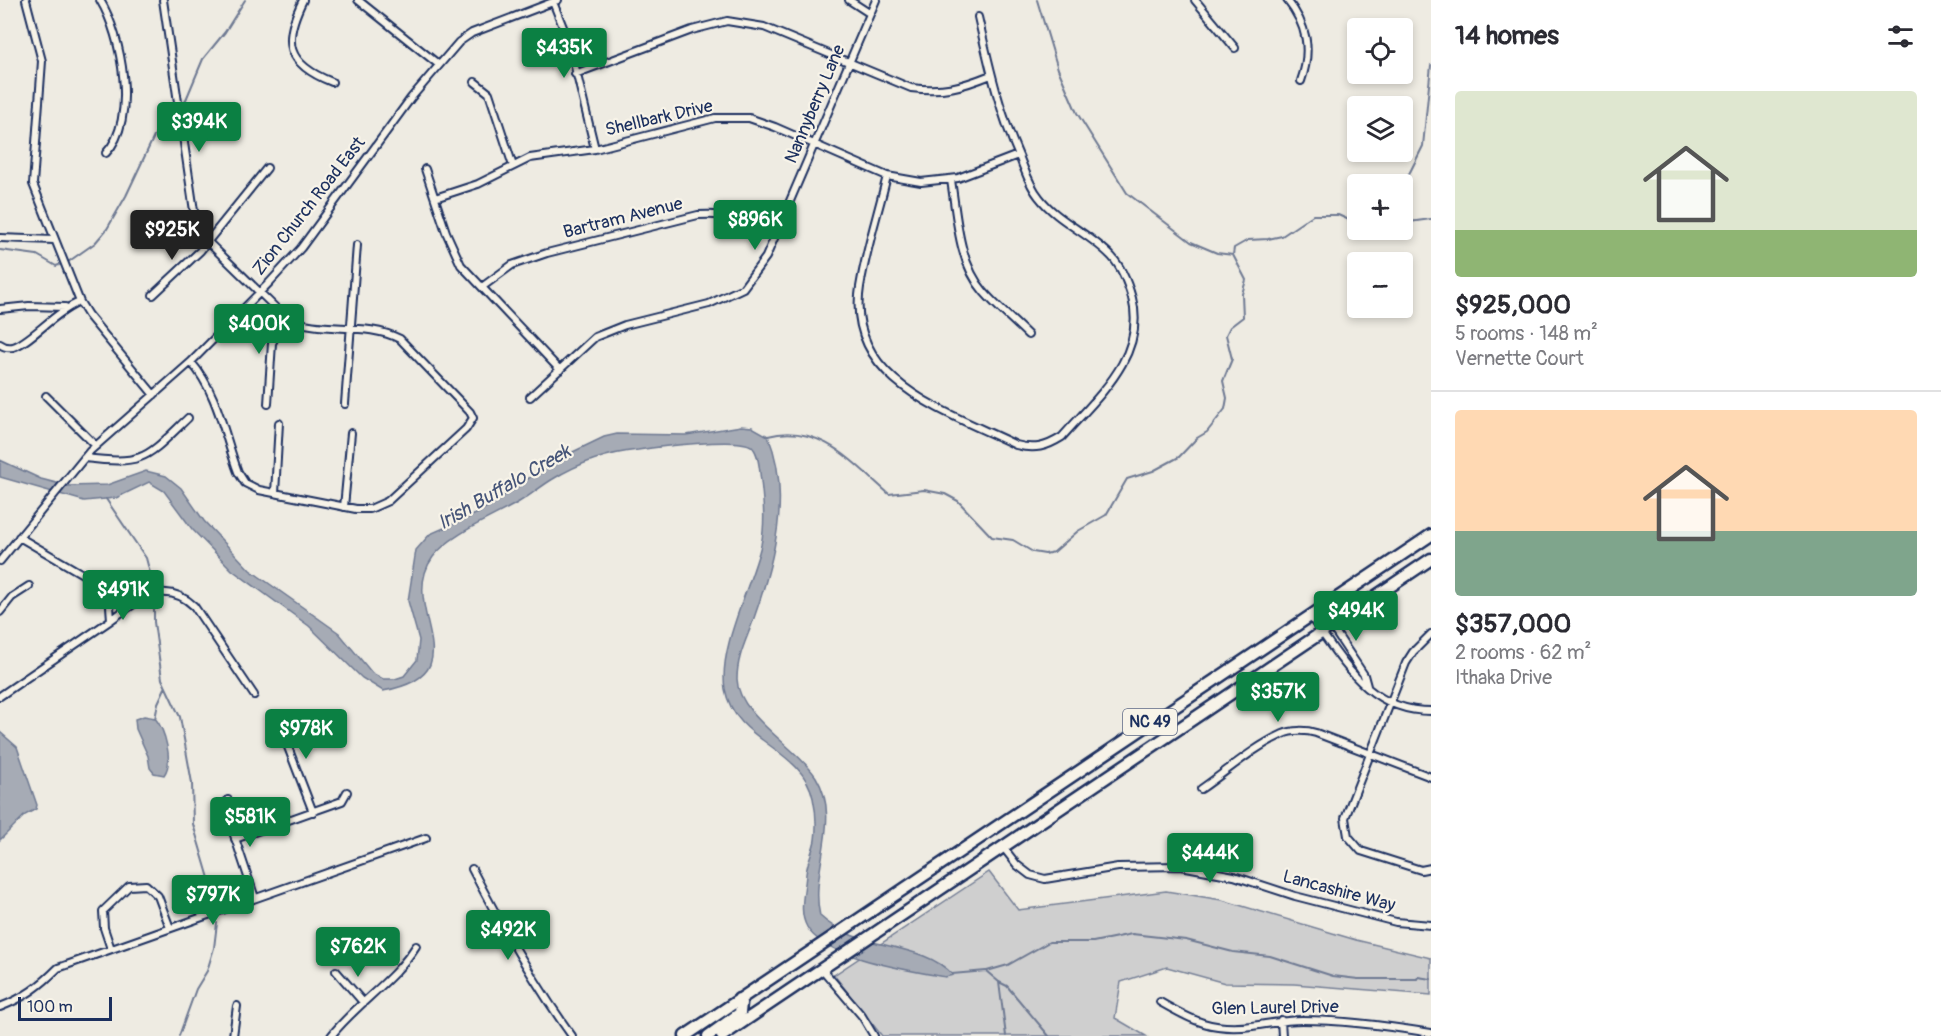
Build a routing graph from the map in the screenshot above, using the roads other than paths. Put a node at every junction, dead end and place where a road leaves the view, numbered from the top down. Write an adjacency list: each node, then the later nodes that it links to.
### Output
1 (26, 0): 33 (street)
2 (100, 0): 23 (street)
3 (164, 0): 34 (street)
4 (303, 0): 19 (street)
5 (357, 0): 15 (street)
6 (849, 0): 11 (street)
7 (876, 0): 11 (street, Nannyberry Lane)
8 (1195, 0): 13 (street)
9 (1287, 0): 18 (street)
10 (556, 1): 15 (street, Zion Church Road East); 16 (street)
11 (869, 13): 14 (street, Nannyberry Lane)
12 (978, 17): 17 (street)
13 (1235, 48)
14 (849, 62): 16 (street); 17 (street); 21 (street, Nannyberry Lane)
15 (438, 64): 37 (street, Zion Church Road East)
16 (575, 74): 22 (street)
17 (991, 75): 24 (street)
18 (1301, 81)
19 (332, 82)
20 (475, 82): 25 (street)
21 (814, 143): 22 (street, Shellbark Drive); 28 (street, Shellbark Drive); 31 (street, Nannyberry Lane)
22 (595, 149): 25 (street, Shellbark Drive)
23 (106, 153)
24 (1018, 155): 28 (street); 29 (street, Shellbark Drive)
25 (513, 166): 30 (street, Shellbark Drive)
26 (267, 168): 34 (street)
27 (424, 169): 30 (street)
28 (887, 176): 29 (street, Shellbark Drive)
29 (951, 180): 44 (street)
30 (435, 198): 36 (street)
31 (777, 230): 36 (street, Bartram Avenue); 47 (street, Nannyberry Lane)
32 (0, 238): 33 (street)
33 (54, 240): 39 (street)
34 (207, 242): 37 (street); 38 (street)
35 (357, 245): 43 (street)
36 (482, 287): 47 (street)
37 (260, 293): 42 (street); 46 (street, Zion Church Road East)
38 (153, 295)
39 (80, 302): 40 (street); 48 (street)
40 (65, 307): 41 (street); 45 (street)
41 (0, 309)
42 (286, 318): 43 (street); 51 (street)
43 (351, 329): 52 (street); 59 (street)
44 (1028, 335)
45 (0, 344)
46 (190, 362): 48 (street, Zion Church Road East); 58 (street)
47 (560, 370): 50 (street, Nannyberry Lane)
48 (154, 395): 56 (street, Zion Church Road East)
49 (46, 396): 56 (street)
50 (530, 397)
51 (268, 404)
52 (345, 404)
53 (188, 418): 57 (street)
54 (279, 423): 58 (street)
55 (351, 433): 59 (street)
56 (96, 446): 57 (street, Zion Church Road East)
57 (84, 458): 61 (street, Zion Church Road East)
58 (274, 493): 59 (street)
59 (344, 507)
60 (1431, 535): 65 (highway, NC 49)
61 (19, 537): 63 (street, Zion Church Road East); 68 (street)
62 (1431, 558): 69 (highway, NC 49)
63 (0, 561)
64 (29, 586): 66 (street)
65 (1320, 609): 67 (highway, NC 49); 69 (street)
66 (0, 612)
67 (1310, 616): 69 (street); 95 (highway, NC 49)
68 (111, 620): 72 (street); 73 (street)
69 (1326, 628): 71 (street); 71 (street); 85 (highway, NC 49)
70 (1431, 634): 74 (street)
71 (1367, 687): 74 (street)
72 (254, 695)
73 (0, 696)
74 (1389, 704): 75 (street); 77 (street)
75 (1431, 711)
76 (273, 720): 82 (street)
77 (1370, 755): 78 (street); 79 (street); 86 (street)
78 (1431, 777)
79 (1201, 789)
80 (347, 792): 82 (street)
81 (228, 800): 84 (street)
82 (313, 812): 84 (street)
83 (426, 838): 88 (street)
84 (235, 839): 88 (street)
85 (1003, 847): 89 (street, Lancashire Way); 93 (highway, NC 49)
86 (1431, 868)
87 (472, 869): 104 (street)
88 (255, 898): 90 (street)
89 (1431, 925)
90 (170, 928): 92 (street); 92 (street)
91 (416, 946): 96 (street)
92 (111, 949): 99 (street)
93 (822, 969): 107 (highway, NC 49); 108 (street)
94 (336, 971): 96 (street)
95 (739, 999): 105 (highway, NC 49); 106 (highway)
96 (362, 1001): 103 (street)
97 (1160, 1002): 100 (street, Glen Laurel Drive)
98 (237, 1006): 102 (street)
99 (0, 1007)
100 (1281, 1020): 101 (street, Glen Laurel Drive); 109 (street)
101 (1431, 1033)
102 (233, 1036)
103 (330, 1036)
104 (572, 1036)
105 (685, 1036)
106 (708, 1036)
107 (722, 1036)
108 (874, 1036)
109 (1282, 1036)

